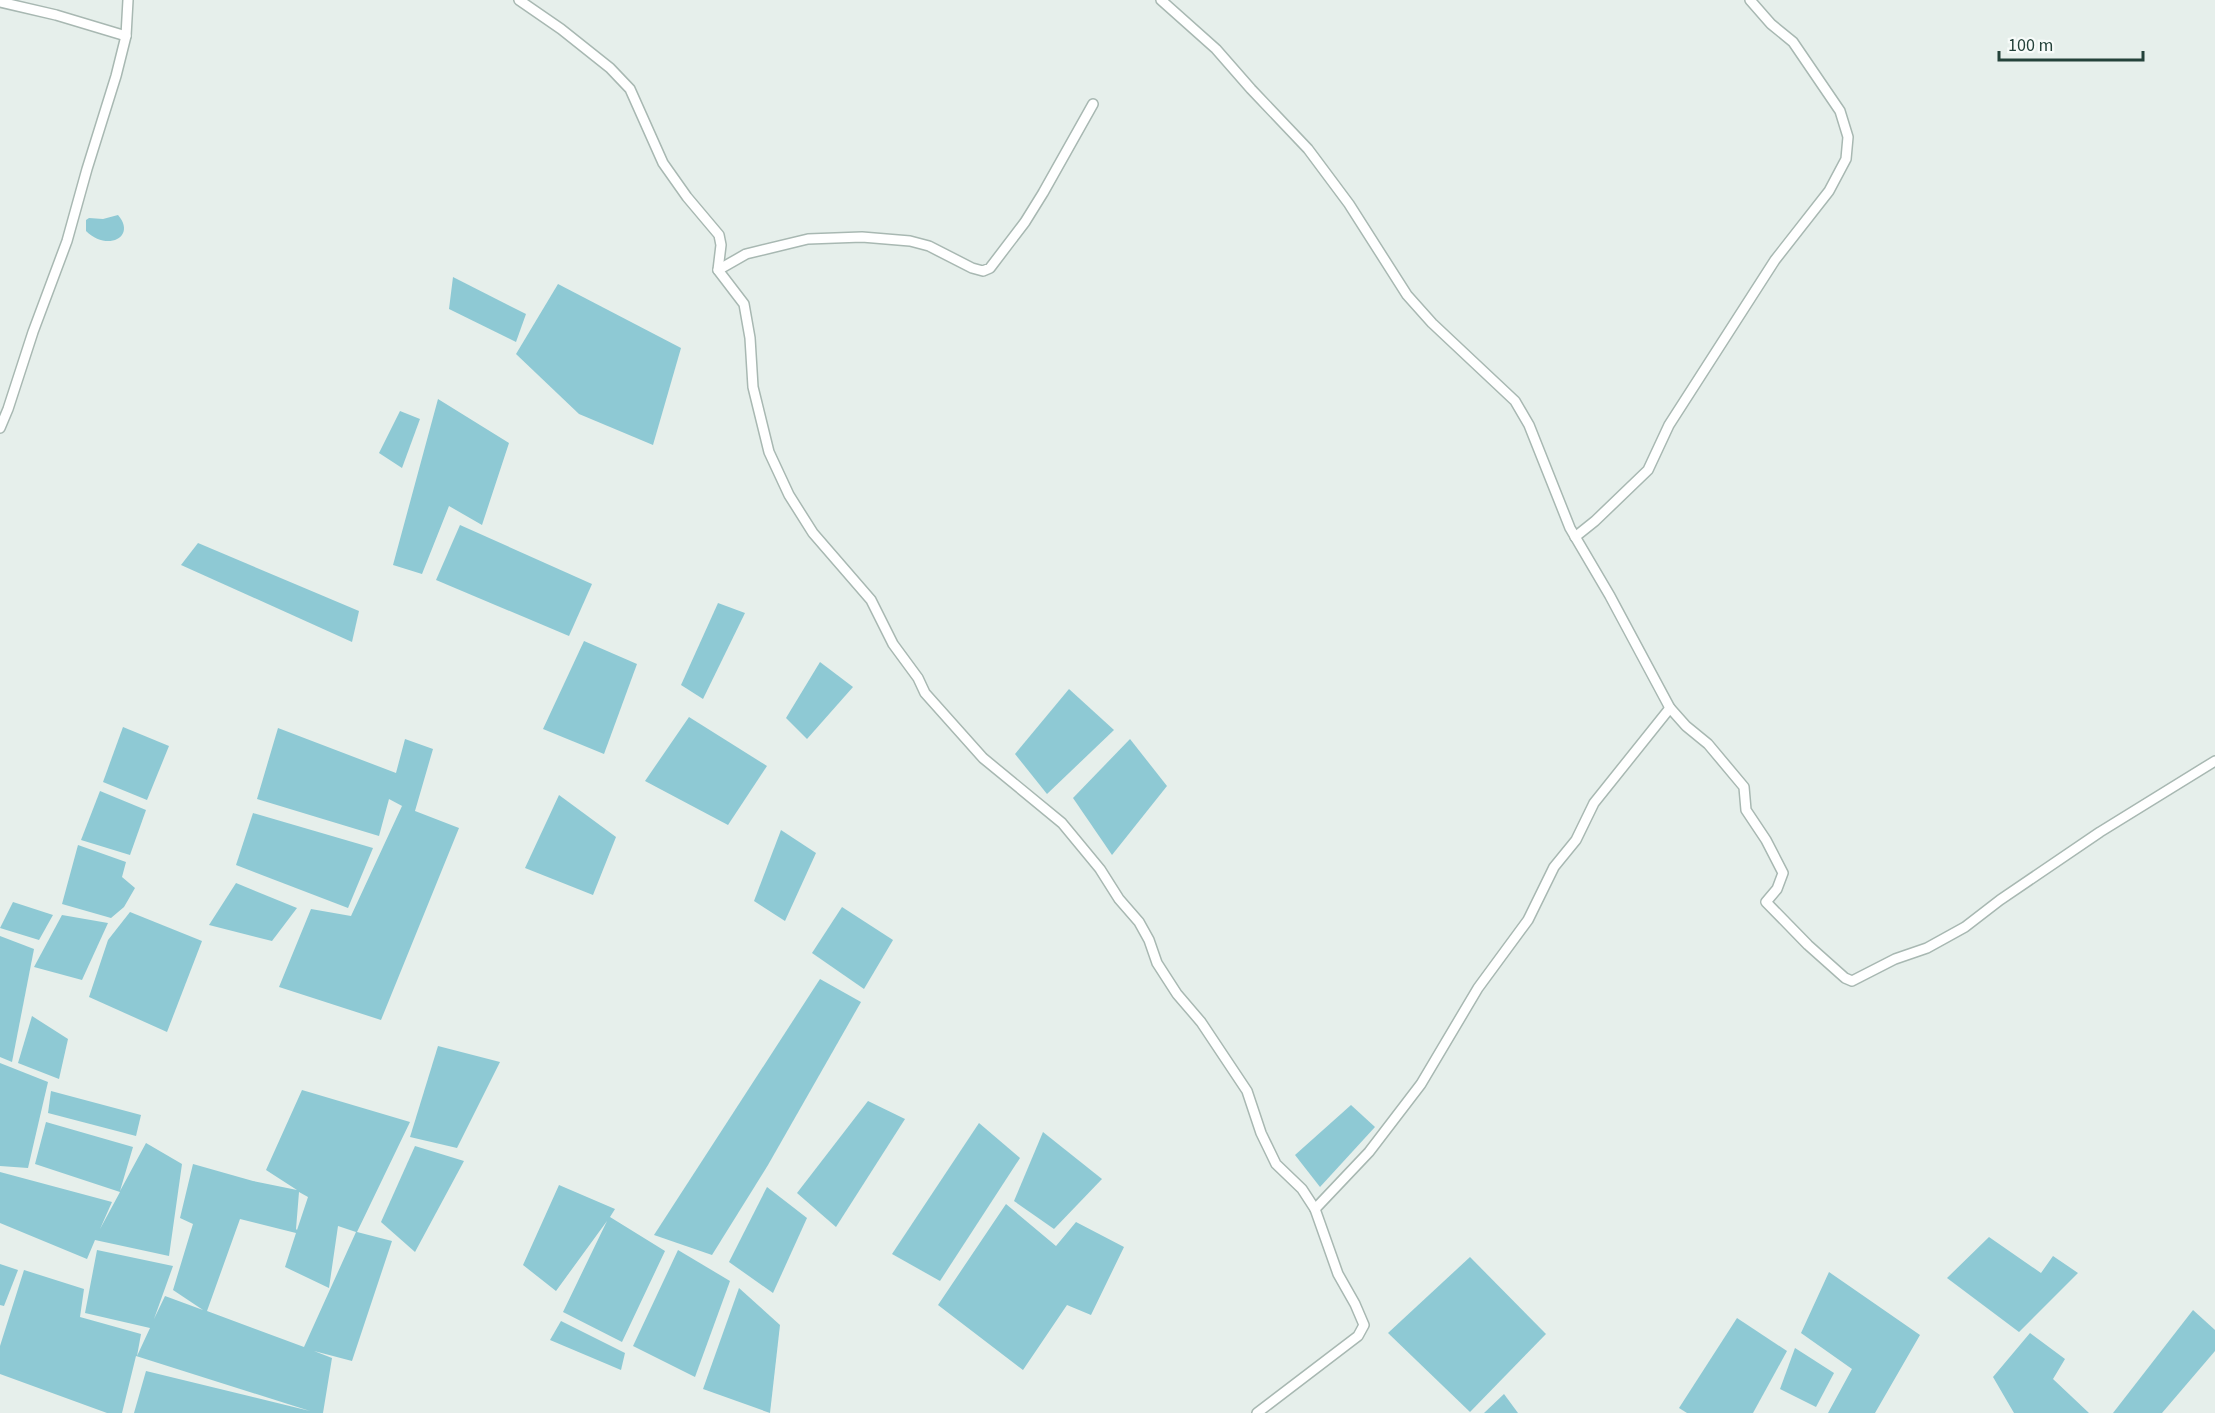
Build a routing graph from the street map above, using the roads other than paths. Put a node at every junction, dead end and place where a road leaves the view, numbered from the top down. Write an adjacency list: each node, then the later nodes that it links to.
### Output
1 (128, 0): 6 (street)
2 (519, 0): 8 (street)
3 (1161, 0): 10 (street)
4 (1750, 0): 10 (street)
5 (0, 2): 6 (street)
6 (126, 36): 9 (street)
7 (1092, 104): 8 (street)
8 (718, 270): 13 (street)
9 (0, 428)
10 (1575, 537): 11 (street)
11 (1670, 708): 12 (street); 13 (street)
12 (2215, 761)
13 (1315, 1209): 14 (street)
14 (1257, 1413)

